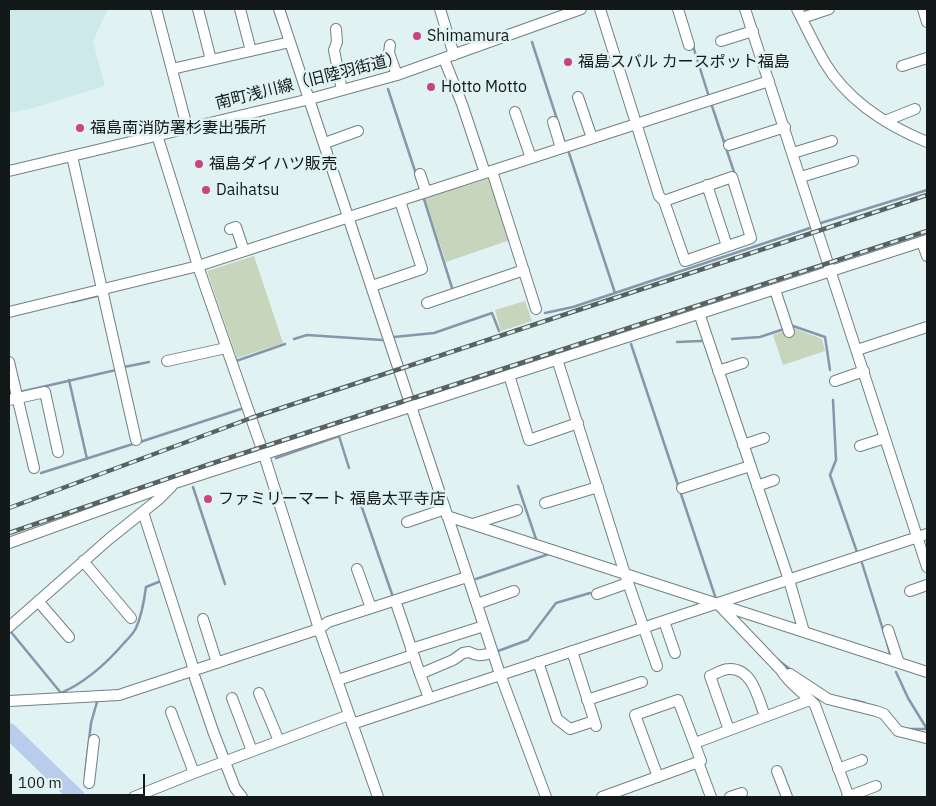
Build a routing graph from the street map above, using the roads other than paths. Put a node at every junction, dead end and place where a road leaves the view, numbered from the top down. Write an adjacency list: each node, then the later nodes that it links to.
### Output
1 (156, 9): 26 (street)
2 (198, 9): 24 (street)
3 (240, 9): 20 (street)
4 (279, 9): 17 (street)
5 (440, 9): 21 (street)
6 (581, 9): 21 (street, 南町浅川線（旧陸羽街道）)
7 (600, 9): 36 (street)
8 (678, 9): 19 (street)
9 (745, 9): 15 (street)
10 (829, 9): 12 (street)
11 (923, 9): 13 (street)
12 (799, 13): 34 (street)
13 (927, 22)
14 (336, 28): 29 (street)
15 (752, 31): 16 (street); 28 (street)
16 (721, 41)
17 (290, 42): 20 (street); 31 (street)
18 (390, 45): 27 (street)
19 (689, 45)
20 (251, 51): 24 (street)
21 (454, 55): 23 (street, 南町浅川線（旧陸羽街道）)
22 (927, 58): 25 (street)
23 (444, 59): 27 (street, 南町浅川線（旧陸羽街道）); 52 (street)
24 (211, 60): 26 (street)
25 (902, 66)
26 (172, 69): 37 (street)
27 (396, 75): 29 (street, 南町浅川線（旧陸羽街道）)
28 (769, 81): 36 (street); 38 (street)
29 (342, 90): 31 (street, 南町浅川線（旧陸羽街道）)
30 (578, 97): 41 (street)
31 (310, 99): 37 (street, 南町浅川線（旧陸羽街道）); 44 (street)
32 (914, 110): 34 (street)
33 (515, 112): 49 (street)
34 (885, 121): 43 (street)
35 (552, 122): 46 (street)
36 (637, 124): 41 (street); 58 (street)
37 (187, 127): 40 (street, 南町浅川線（旧陸羽街道）)
38 (785, 127): 45 (street); 47 (street)
39 (358, 131): 44 (street)
40 (157, 135): 48 (street, 南町浅川線（旧陸羽街道）); 65 (street)
41 (592, 138): 46 (street)
42 (832, 141): 47 (street)
43 (927, 142)
44 (324, 143): 59 (street)
45 (729, 146)
46 (561, 148): 49 (street)
47 (793, 152): 54 (street)
48 (72, 156): 51 (street, 南町浅川線（旧陸羽街道）); 69 (street)
49 (531, 158): 52 (street)
50 (853, 161): 54 (street)
51 (9, 171)
52 (488, 172): 56 (street); 66 (street)
53 (420, 174): 56 (street)
54 (801, 177): 67 (street)
55 (707, 185): 58 (street); 62 (street); 62 (street)
56 (426, 192): 57 (street)
57 (400, 201): 59 (street); 68 (street)
58 (664, 201): 62 (street)
59 (350, 218): 63 (street); 68 (street)
60 (230, 229): 63 (street)
61 (925, 241): 64 (street); 67 (street)
62 (727, 246)
63 (244, 251): 65 (street)
64 (927, 256)
65 (198, 266): 69 (street); 77 (street)
66 (524, 270): 71 (street); 72 (street)
67 (831, 272): 70 (street); 78 (street)
68 (372, 286): 88 (street)
69 (103, 290): 73 (street); 92 (street)
70 (775, 290): 74 (street); 76 (street)
71 (427, 303)
72 (536, 309)
73 (9, 312)
74 (698, 314): 79 (street); 83 (street)
75 (927, 327): 78 (street)
76 (789, 332)
77 (226, 348): 80 (street); 96 (street)
78 (857, 350): 84 (street)
79 (557, 359): 85 (street); 89 (street)
80 (167, 361)
81 (9, 362): 87 (street)
82 (743, 363): 83 (street)
83 (718, 371): 93 (street)
84 (864, 371): 86 (street); 91 (street)
85 (509, 375): 88 (street); 89 (street)
86 (834, 381)
87 (13, 399): 95 (street); 98 (street)
88 (411, 407): 96 (street); 107 (street)
89 (578, 423): 102 (street)
90 (764, 438): 93 (street)
91 (885, 438): 94 (street); 110 (street)
92 (136, 440)
93 (743, 445): 97 (street)
94 (860, 446)
95 (58, 452)
96 (264, 455): 100 (street); 133 (street)
97 (750, 466): 101 (street); 103 (street)
98 (34, 468)
99 (774, 480): 101 (street)
100 (174, 484): 106 (street); 111 (street)
101 (757, 486): 117 (street)
102 (598, 487): 104 (street); 116 (street)
103 (682, 488)
104 (546, 503)
105 (517, 510): 109 (street)
106 (143, 512): 112 (street); 147 (street)
107 (446, 512): 108 (street); 109 (street); 115 (street)
108 (407, 522)
109 (473, 524): 116 (street)
110 (922, 536): 113 (street); 117 (street)
111 (9, 543)
112 (83, 561): 122 (street); 127 (street)
113 (927, 567)
114 (357, 569): 126 (street)
115 (468, 577): 123 (street); 126 (street)
116 (627, 578): 121 (street); 124 (street); 132 (street)
117 (789, 580): 124 (street); 135 (street)
118 (927, 585): 120 (street)
119 (514, 591): 123 (street)
120 (910, 591)
121 (597, 594)
122 (38, 601): 131 (street); 136 (street)
123 (476, 604): 130 (street)
124 (718, 604): 129 (street); 135 (street); 145 (street)
125 (397, 606): 138 (street)
126 (371, 608): 133 (street)
127 (131, 618)
128 (203, 619): 141 (street)
129 (664, 621): 132 (street); 140 (street)
130 (484, 626): 138 (street); 139 (street)
131 (9, 627)
132 (644, 628): 137 (street); 144 (street)
133 (319, 629): 141 (street); 150 (street)
134 (888, 630): 143 (street)
135 (804, 632): 143 (street)
136 (69, 637)
137 (572, 651): 142 (street); 155 (street)
138 (412, 652): 148 (street); 150 (street)
139 (493, 653): 148 (street); 149 (street)
140 (675, 653)
141 (217, 662): 147 (street)
142 (538, 662): 149 (street); 155 (street)
143 (899, 663): 146 (street)
144 (657, 666)
145 (781, 670): 156 (street); 162 (street)
146 (927, 672)
147 (194, 674): 157 (street); 168 (street)
148 (420, 674): 154 (street)
149 (500, 674): 154 (street); 181 (street)
150 (338, 680): 160 (street)
151 (642, 682): 155 (street)
152 (259, 693): 164 (street)
153 (232, 698): 166 (street)
154 (429, 698): 160 (street)
155 (587, 700)
156 (810, 700): 159 (street); 170 (street)
157 (9, 701)
158 (171, 712): 172 (street)
159 (765, 716): 161 (street); 161 (street)
160 (351, 720): 164 (street); 180 (street)
161 (729, 730): 165 (street)
162 (926, 738)
163 (94, 740): 174 (street)
164 (279, 741): 166 (street)
165 (695, 743): 169 (street); 173 (street)
166 (252, 751): 168 (street)
167 (862, 760): 170 (street)
168 (226, 761): 172 (street); 179 (street)
169 (698, 762): 173 (street); 183 (street)
170 (838, 769): 186 (street)
171 (777, 772): 185 (street)
172 (194, 773): 178 (street)
173 (658, 777): 176 (street)
174 (89, 782)
175 (876, 786): 186 (street)
176 (629, 793): 182 (street)
177 (742, 793): 184 (street)
178 (134, 797)
179 (242, 797)
180 (378, 797)
181 (546, 797)
182 (602, 797)
183 (711, 797)
184 (730, 797)
185 (787, 797)
186 (848, 797)

